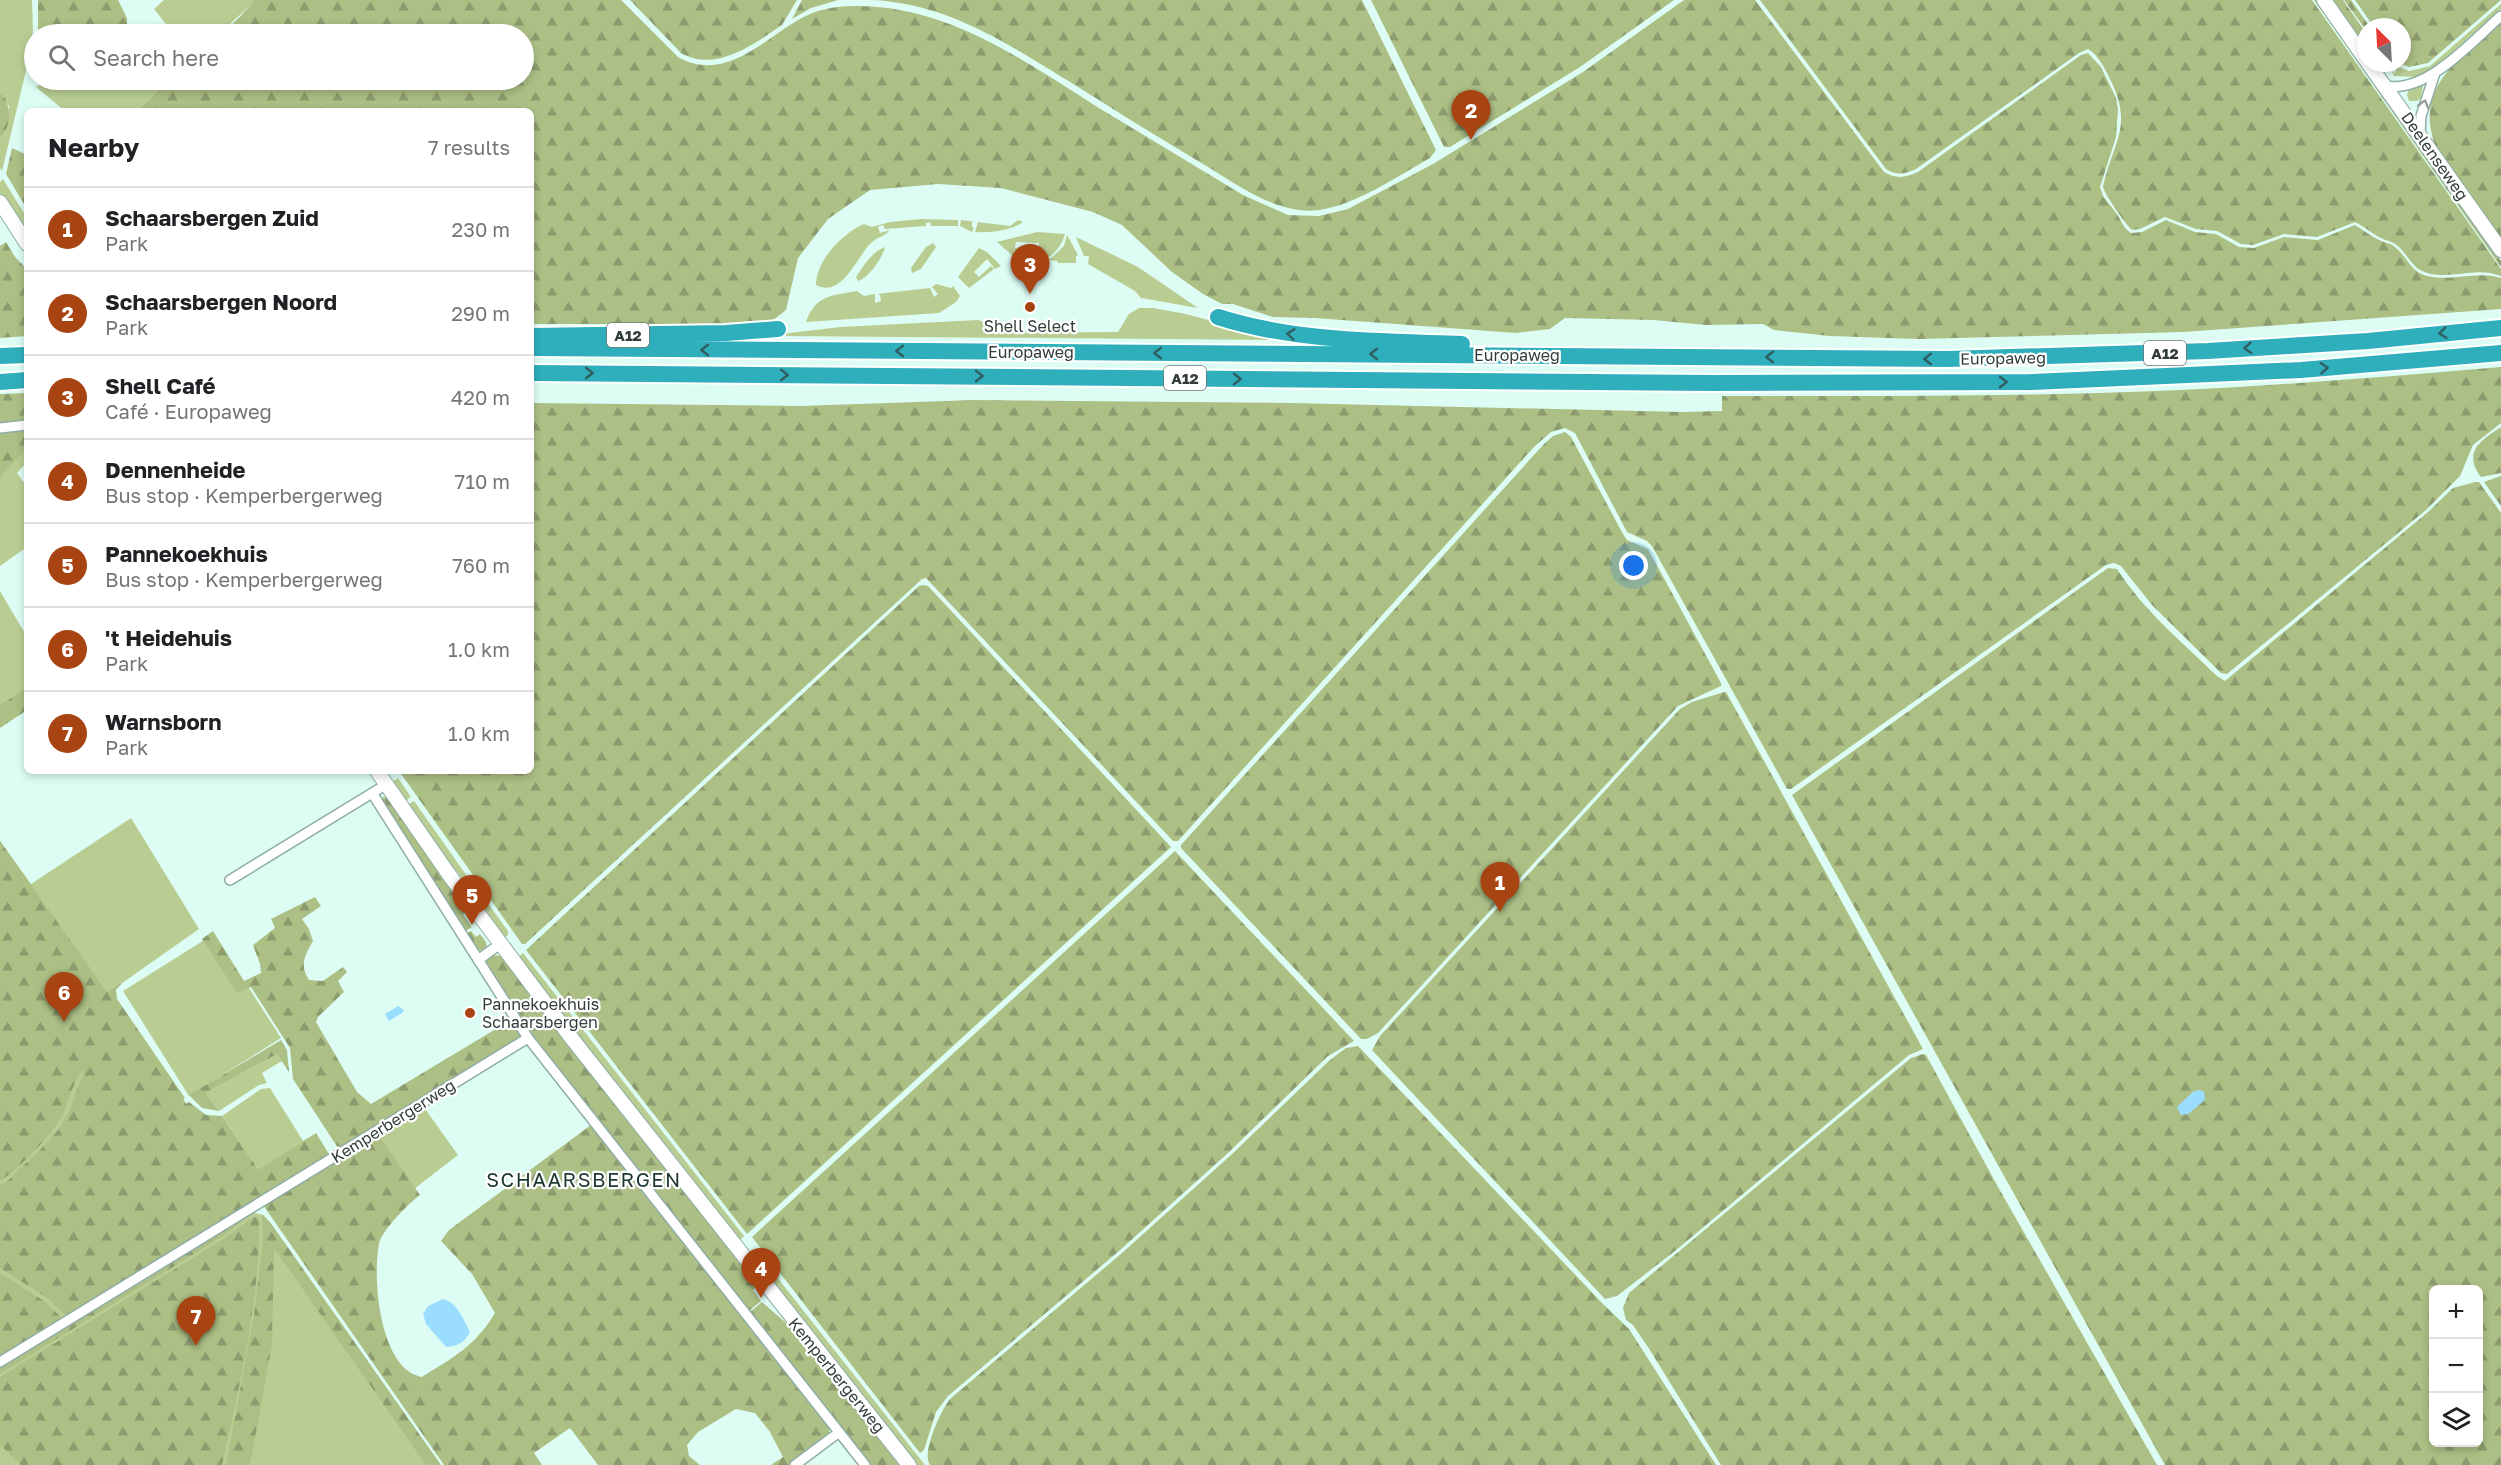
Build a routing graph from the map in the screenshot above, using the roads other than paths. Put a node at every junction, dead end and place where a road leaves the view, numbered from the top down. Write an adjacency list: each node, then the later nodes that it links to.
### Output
1 (2324, 0): 3 (main road, Deelenseweg)
2 (2501, 16): 5 (street)
3 (2357, 47)
4 (2374, 72): 6 (main road, Deelenseweg)
5 (2435, 74): 6 (street); 7 (street, one-way to 5)
6 (2384, 86): 7 (main road, Deelenseweg)
7 (2420, 135): 10 (main road, Deelenseweg)
8 (0, 202): 9 (main road)
9 (24, 239)
10 (2501, 250)
11 (1218, 317): 18 (highway, A12, one-way to 11)
12 (2501, 328): 18 (highway, Europaweg / A12, one-way to 18)
13 (778, 329): 14 (highway, A12)
14 (534, 336)
15 (534, 348): 18 (highway, Europaweg / A12, one-way to 15)
16 (2501, 353): 20 (highway, Europaweg / A12, one-way to 16)
17 (24, 355): 19 (highway)
18 (1622, 356)
19 (0, 357)
20 (534, 373)
21 (24, 380): 22 (highway)
22 (0, 382)
23 (24, 425): 24 (street)
24 (0, 428)
25 (379, 774): 26 (main road, Kemperbergerweg)
26 (387, 784): 27 (street); 29 (main road, Kemperbergerweg)
27 (372, 793): 28 (street); 30 (street, Kemperbergerweg)
28 (230, 880)
29 (500, 944): 30 (street); 36 (main road, Kemperbergerweg)
30 (478, 960): 31 (street, Kemperbergerweg)
31 (528, 1038): 32 (street, Kemperbergerweg); 33 (street, Kemperbergerweg)
32 (0, 1362)
33 (838, 1433): 34 (street); 35 (street, Kemperbergerweg)
34 (795, 1465)
35 (865, 1465)
36 (909, 1465)

